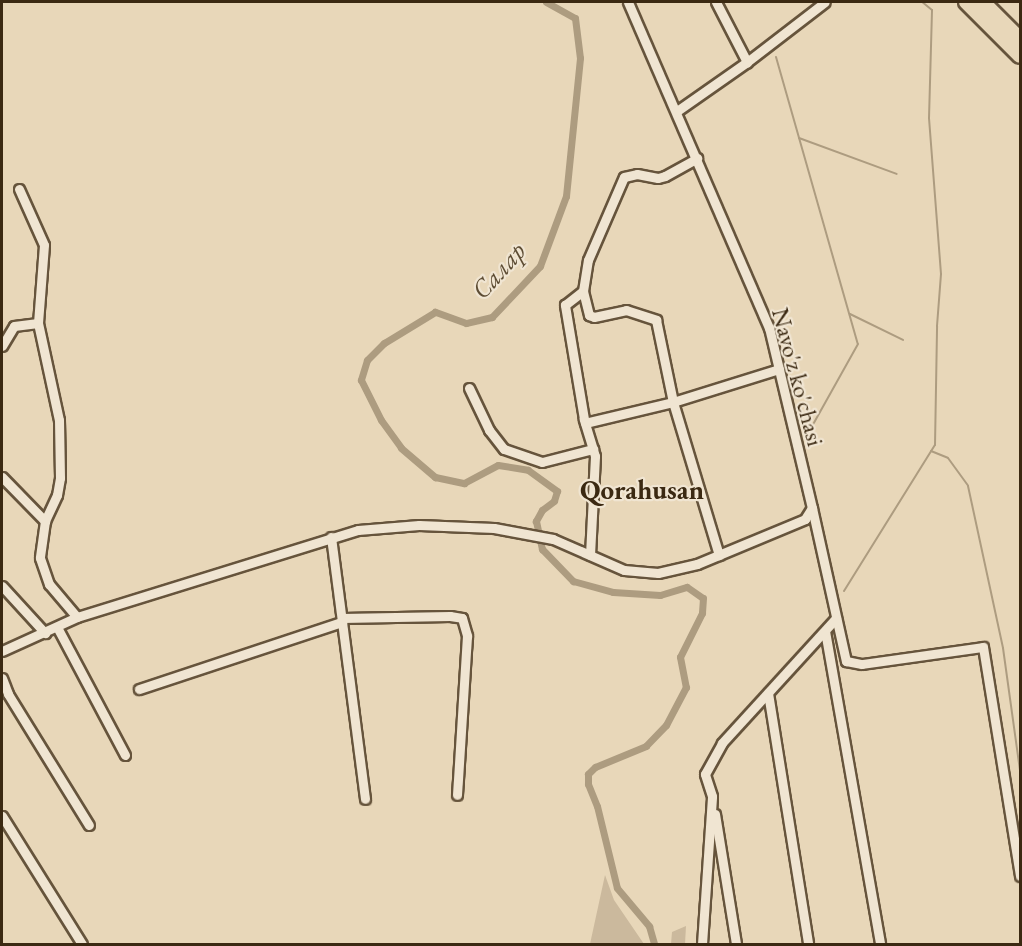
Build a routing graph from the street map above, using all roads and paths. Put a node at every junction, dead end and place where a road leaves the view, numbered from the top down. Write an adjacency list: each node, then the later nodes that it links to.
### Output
1 (628, 2): 9 (street, Navo'z ko'chasi)
2 (716, 2): 8 (street)
3 (825, 2): 8 (street)
4 (966, 2): 7 (highway)
5 (983, 2): 6 (highway)
6 (1020, 39)
7 (1020, 56)
8 (747, 62): 9 (street)
9 (677, 111): 10 (street, Navo'z ko'chasi)
10 (697, 158): 12 (street); 15 (street, Navo'z ko'chasi)
11 (18, 189): 13 (street)
12 (583, 291): 17 (street); 18 (street)
13 (38, 323): 14 (street); 23 (street)
14 (2, 346)
15 (779, 369): 17 (street); 21 (street, Navo'z ko'chasi)
16 (469, 388): 19 (street)
17 (674, 402): 18 (street); 27 (street)
18 (585, 423): 19 (street)
19 (593, 449): 26 (street)
20 (2, 477): 23 (street)
21 (812, 508): 22 (street); 24 (street, Navo'z ko'chasi)
22 (805, 519): 24 (street); 27 (street)
23 (45, 521): 29 (street)
24 (816, 526): 30 (street, Navo'z ko'chasi)
25 (331, 537): 26 (street); 29 (street); 31 (street)
26 (590, 555): 27 (street)
27 (719, 555)
28 (2, 586): 34 (street)
29 (77, 618): 32 (street)
30 (837, 618): 33 (street); 45 (street, Navo'z ko'chasi)
31 (342, 620): 37 (street); 40 (street); 42 (street)
32 (57, 627): 34 (street); 39 (street)
33 (825, 631): 38 (street); 50 (street)
34 (45, 633): 35 (street)
35 (2, 651)
36 (2, 678): 44 (street)
37 (139, 689)
38 (768, 693): 41 (street); 49 (street)
39 (125, 755)
40 (457, 795)
41 (712, 796): 47 (street); 48 (street)
42 (365, 799)
43 (2, 816): 46 (street)
44 (89, 825)
45 (1020, 876)
46 (82, 945)
47 (702, 945)
48 (736, 945)
49 (808, 945)
50 (880, 945)

